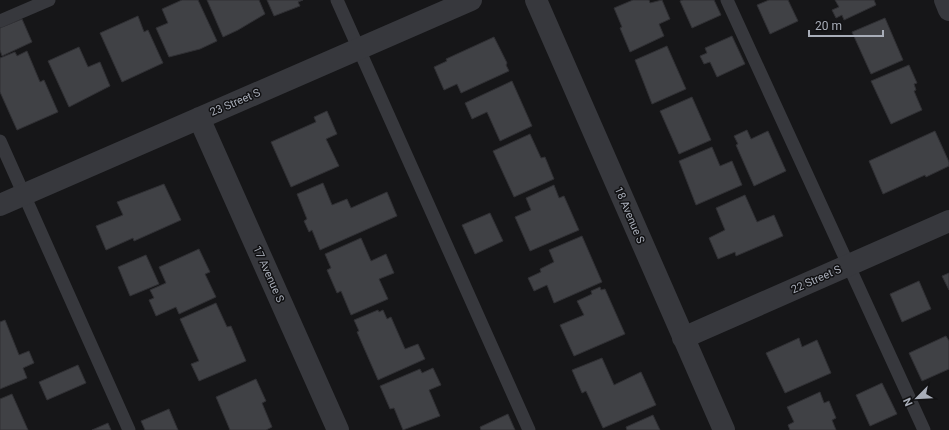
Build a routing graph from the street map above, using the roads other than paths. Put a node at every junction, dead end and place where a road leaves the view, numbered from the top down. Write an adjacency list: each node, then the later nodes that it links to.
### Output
1 (49, 0): 8 (lane)
2 (337, 0): 9 (lane)
3 (471, 0): 9 (street, 23 Street S)
4 (536, 0): 16 (street, 18 Avenue S)
5 (727, 0): 15 (lane)
6 (945, 0): 7 (street)
7 (949, 10)
8 (0, 21)
9 (358, 48): 10 (street, 23 Street S); 19 (lane)
10 (199, 118): 12 (street, 23 Street S); 18 (street, 17 Avenue S)
11 (0, 141): 12 (lane)
12 (24, 195): 13 (street, 23 Street S); 17 (lane)
13 (0, 205)
14 (949, 221): 15 (street, 22 Street S)
15 (850, 265): 16 (street, 22 Street S); 21 (lane)
16 (683, 338): 20 (street, 18 Avenue S)
17 (129, 430)
18 (338, 430)
19 (529, 430)
20 (724, 430)
21 (924, 430)

